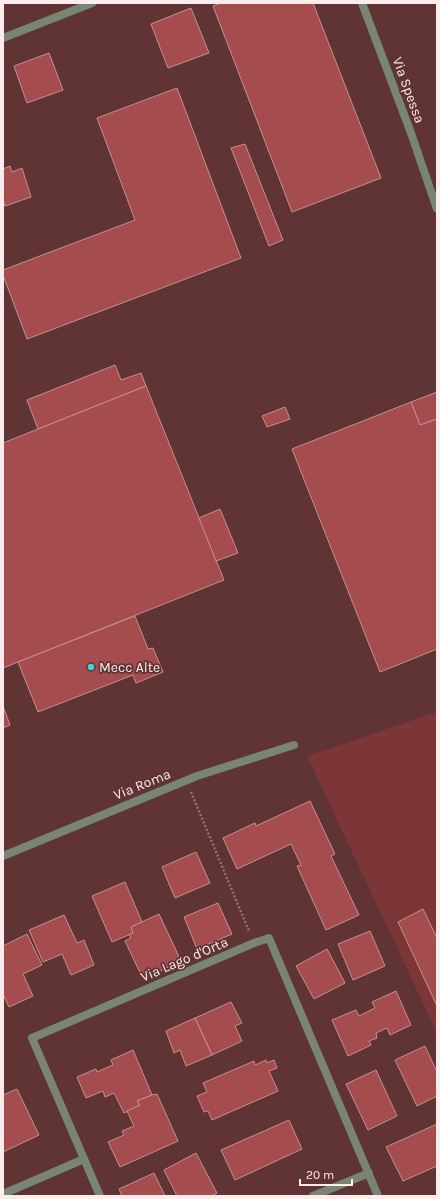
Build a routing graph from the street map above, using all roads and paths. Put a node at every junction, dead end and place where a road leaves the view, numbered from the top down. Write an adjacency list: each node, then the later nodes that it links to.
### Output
1 (92, 3): 3 (street)
2 (362, 3): 4 (street, Via Spessa)
3 (3, 38)
4 (437, 209)
5 (294, 745): 6 (street, Via Roma)
6 (186, 780): 7 (street, Via Roma); 8 (path)
7 (3, 856)
8 (254, 943): 9 (street, Via Lago d'Orta); 10 (street, Via Lago d'Orta)
9 (84, 1159): 11 (street); 12 (street, Via Lago d'Orta)
10 (369, 1173): 13 (street); 14 (street, Via Lago d'Orta)
11 (3, 1194)
12 (100, 1196)
13 (313, 1196)
14 (378, 1196)

